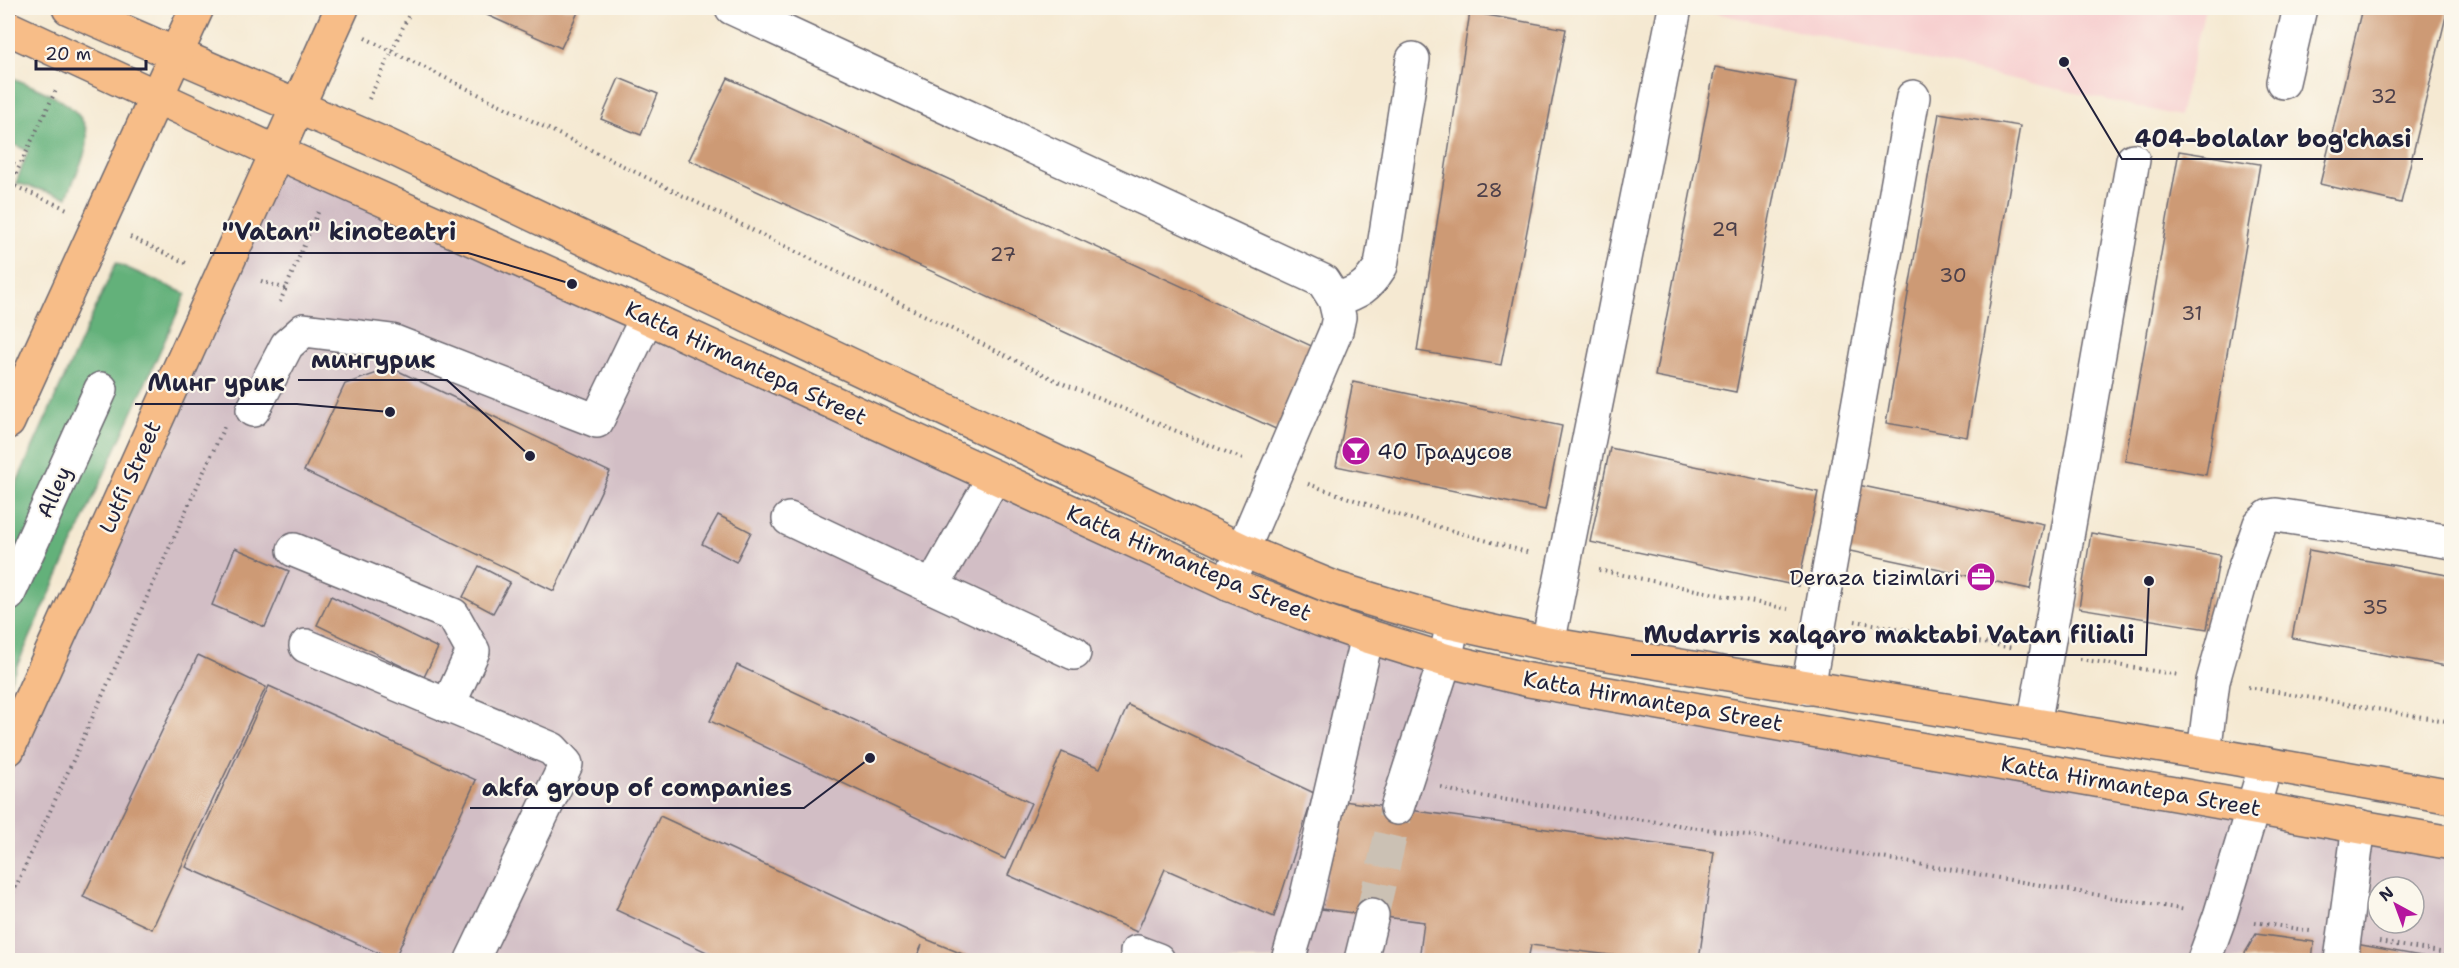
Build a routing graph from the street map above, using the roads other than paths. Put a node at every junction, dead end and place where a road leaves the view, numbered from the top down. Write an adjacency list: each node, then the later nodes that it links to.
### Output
1 (69, 8): 8 (main road, Katta Hirmаntepa Street)
2 (196, 8): 8 (main road)
3 (342, 8): 13 (main road, Lutfi Street)
4 (732, 8): 16 (street)
5 (1676, 8): 31 (street)
6 (2300, 8): 10 (street)
7 (8, 28): 11 (main road, Katta Hirmаntepa Street)
8 (174, 54): 11 (main road); 13 (main road, Katta Hirmаntepa Street)
9 (1413, 58): 16 (street)
10 (2283, 82)
11 (154, 96): 14 (main road, Katta Hirmаntepa Street); 20 (main road)
12 (1913, 97): 35 (street)
13 (296, 107): 14 (main road, Lutfi Street); 25 (main road, Katta Hirmаntepa Street)
14 (276, 152): 17 (main road, Katta Hirmаntepa Street); 38 (main road, Lutfi Street)
15 (2133, 160): 37 (street)
16 (1335, 300): 25 (street)
17 (647, 317): 19 (street); 21 (main road, Katta Hirmаntepa Street)
18 (101, 389): 28 (street, Alley)
19 (240, 414)
20 (8, 422)
21 (994, 477): 26 (main road, Katta Hirmаntepa Street); 27 (street)
22 (789, 519): 27 (street)
23 (2451, 542): 39 (street)
24 (294, 550): 36 (street)
25 (1242, 550): 26 (street); 29 (main road, Katta Hirmаntepa Street)
26 (1228, 584): 30 (main road, Katta Hirmаntepa Street)
27 (932, 587): 33 (street)
28 (8, 595)
29 (1453, 623): 31 (main road, Katta Hirmаntepa Street); 34 (street)
30 (1367, 636): 34 (main road, Katta Hirmаntepa Street); 48 (street)
31 (1548, 644): 35 (main road, Katta Hirmаntepa Street)
32 (306, 646): 36 (street)
33 (1074, 653)
34 (1445, 660): 42 (street); 43 (main road, Katta Hirmаntepa Street)
35 (1808, 688): 37 (main road, Katta Hirmаntepa Street)
36 (448, 706): 47 (street)
37 (2034, 725): 39 (main road, Katta Hirmаntepa Street)
38 (8, 749)
39 (2204, 753): 40 (main road, Katta Hirmаntepa Street)
40 (2266, 764): 41 (main road, Katta Hirmаntepa Street); 43 (street)
41 (2451, 798)
42 (1397, 808)
43 (2253, 808): 44 (main road, Katta Hirmаntepa Street); 50 (street)
44 (2359, 826): 45 (main road, Katta Hirmаntepa Street); 51 (street)
45 (2451, 843)
46 (1372, 915): 49 (street)
47 (472, 960)
48 (1288, 960)
49 (1361, 960)
50 (2204, 960)
51 (2341, 960)

